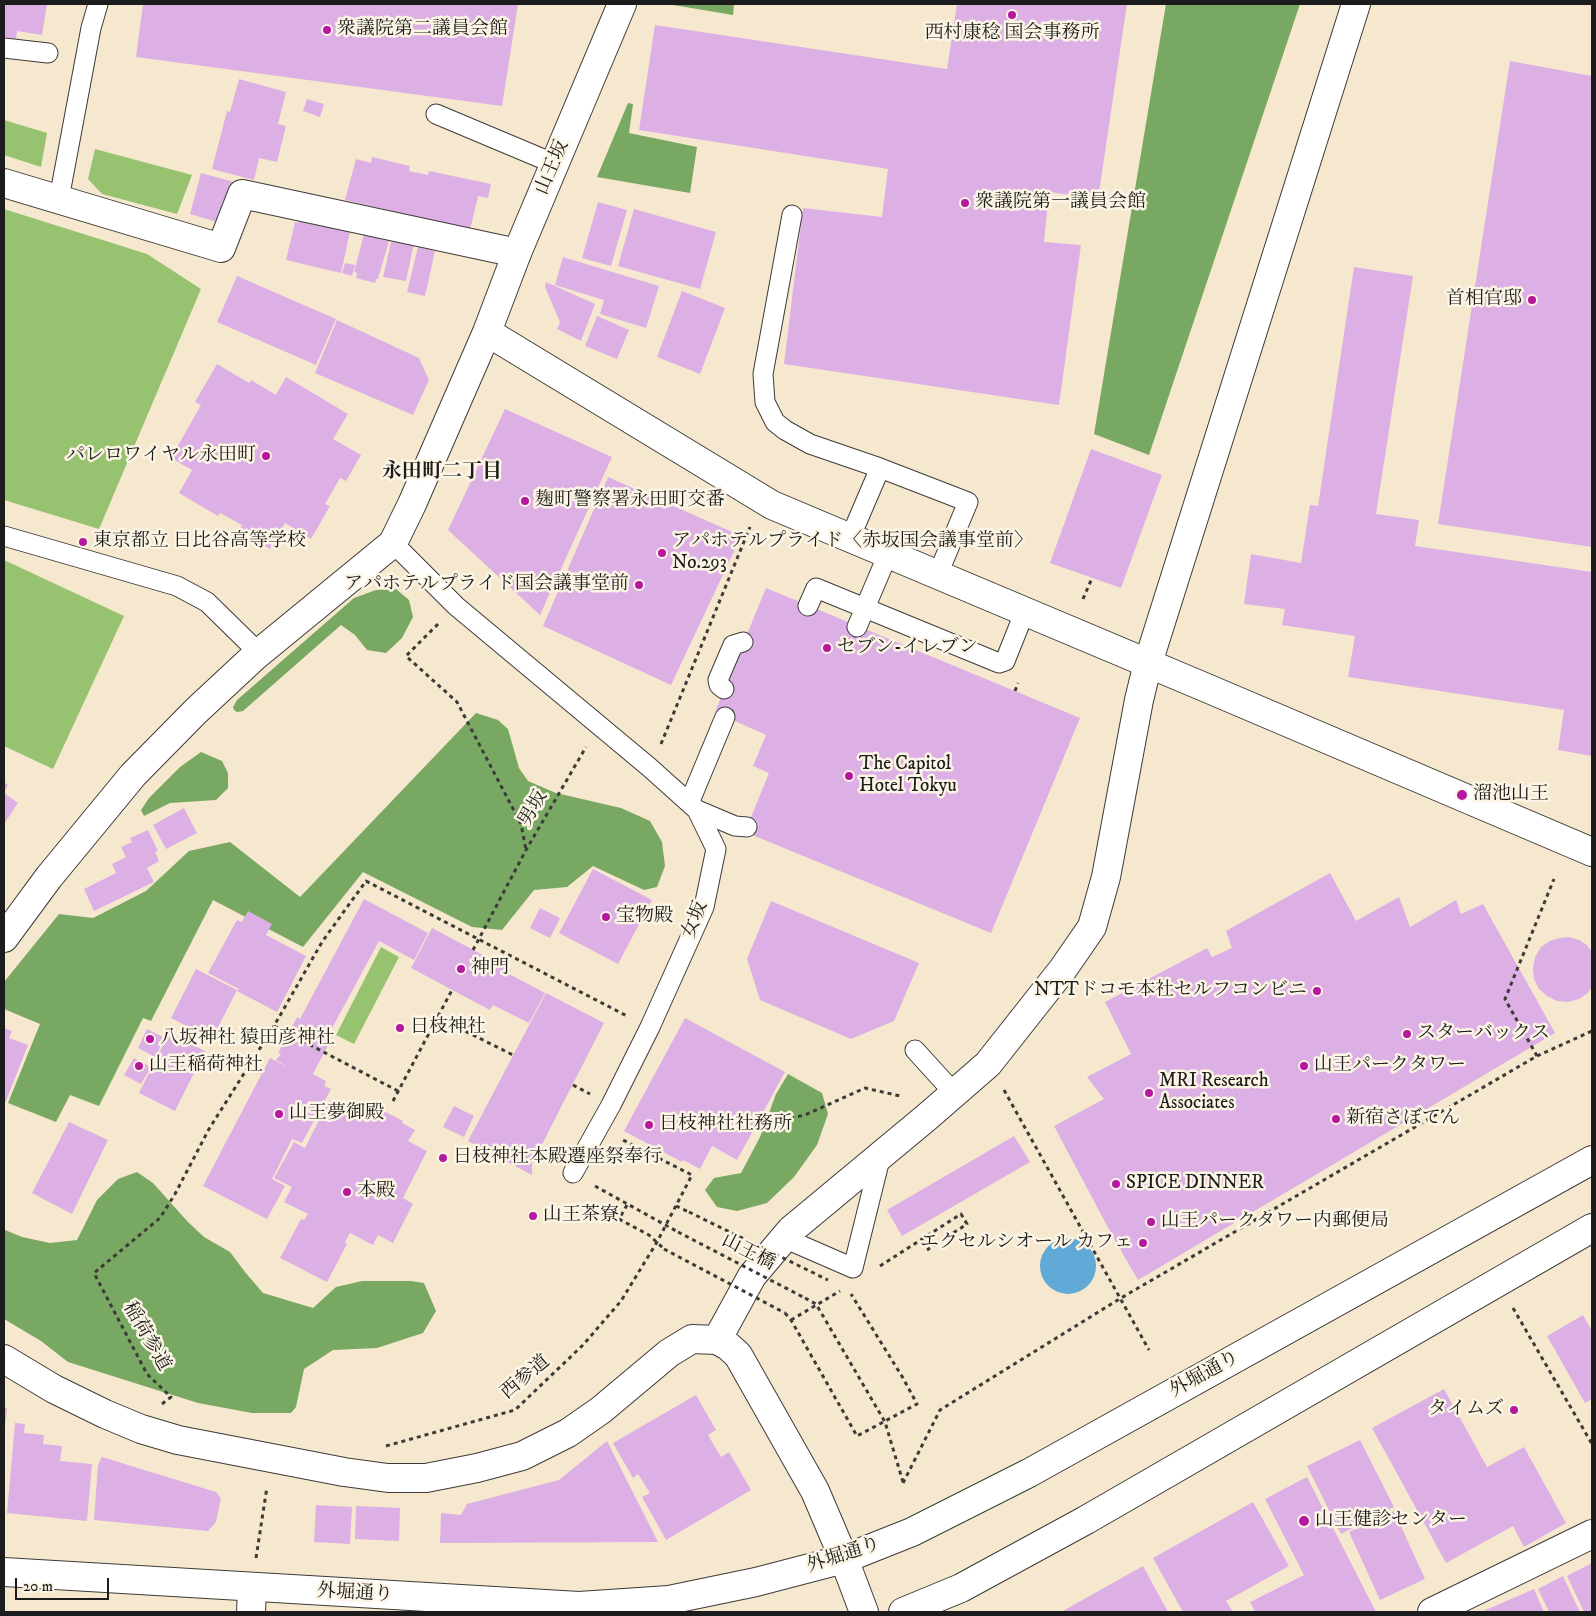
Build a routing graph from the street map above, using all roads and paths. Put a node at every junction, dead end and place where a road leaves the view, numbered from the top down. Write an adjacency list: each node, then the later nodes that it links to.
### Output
1 (98, 4): 9 (lane)
2 (622, 4): 7 (street, 山王坂)
3 (1356, 4): 29 (street)
4 (4, 48): 5 (lane)
5 (48, 53)
6 (436, 114): 7 (lane)
7 (555, 164): 11 (street, 山王坂)
8 (4, 183): 9 (street)
9 (60, 199): 11 (street)
10 (792, 215): 13 (lane)
11 (517, 253): 12 (street, 山王坂)
12 (487, 332): 16 (street); 17 (street, 山王坂)
13 (880, 468): 16 (lane); 19 (lane)
14 (750, 527): 33 (path)
15 (4, 536): 28 (lane)
16 (850, 538): 18 (street)
17 (393, 543): 22 (lane); 28 (street)
18 (888, 554): 19 (street); 24 (lane)
19 (938, 574): 25 (street)
20 (1092, 578): 21 (path)
21 (1083, 599)
22 (456, 606): 32 (lane); 36 (path)
23 (808, 606): 24 (lane)
24 (865, 608): 25 (lane); 26 (lane)
25 (1026, 611): 29 (street)
26 (857, 627)
27 (743, 642): 30 (lane)
28 (259, 653): 39 (street)
29 (1148, 663): 37 (street); 52 (street)
30 (724, 689)
31 (726, 717): 34 (lane)
32 (599, 725): 34 (lane); 36 (path, 男坂)
33 (666, 732)
34 (693, 806): 35 (lane); 45 (lane, 女坂)
35 (747, 827)
36 (526, 850): 40 (path, 男坂)
37 (1592, 852)
38 (1554, 879): 49 (path)
39 (4, 938)
40 (478, 940): 41 (path, 男坂); 44 (path); 45 (path)
41 (473, 950)
42 (452, 990): 43 (path)
43 (437, 1017): 48 (path); 51 (path)
44 (274, 1026): 51 (path); 78 (path, 稲荷参道)
45 (650, 1027): 56 (lane, 女坂)
46 (1592, 1031): 49 (path)
47 (915, 1050): 52 (lane)
48 (513, 1056)
49 (1537, 1056): 72 (path)
50 (1003, 1089): 72 (path)
51 (398, 1090): 54 (path)
52 (954, 1093): 57 (street)
53 (900, 1096): 55 (path)
54 (392, 1101)
55 (759, 1125)
56 (599, 1126): 59 (lane, 女坂); 61 (path, 西参道)
57 (881, 1155): 64 (street); 64 (lane)
58 (1592, 1160): 85 (street, 外堀通り)
59 (573, 1173): 60 (path, 山王橋)
60 (627, 1205): 62 (path, 山王橋); 65 (path)
61 (676, 1206): 62 (path, 西参道); 68 (path, bridge)
62 (665, 1226): 65 (path, 西参道); 73 (path, 山王橋, bridge)
63 (1592, 1228): 69 (street)
64 (784, 1238): 75 (street)
65 (657, 1242): 74 (path, bridge); 81 (path, 西参道)
66 (927, 1250): 67 (path)
67 (873, 1270)
68 (828, 1280)
69 (1497, 1282): 80 (path); 90 (street)
70 (847, 1287): 73 (path)
71 (851, 1294): 79 (path)
72 (1121, 1298): 76 (path); 79 (path)
73 (816, 1304): 74 (path); 79 (path)
74 (791, 1320): 79 (path)
75 (717, 1340): 77 (street); 85 (street)
76 (1149, 1350)
77 (4, 1359)
78 (154, 1402)
79 (885, 1422)
80 (1592, 1444)
81 (382, 1447)
82 (267, 1486): 83 (path)
83 (261, 1525)
84 (1592, 1534): 88 (street)
85 (844, 1559): 87 (street, 外堀通り); 89 (street)
86 (4, 1572): 87 (street, 外堀通り)
87 (252, 1600)
88 (1460, 1606): 91 (street)
89 (864, 1612)
90 (903, 1612)
91 (1432, 1612)

